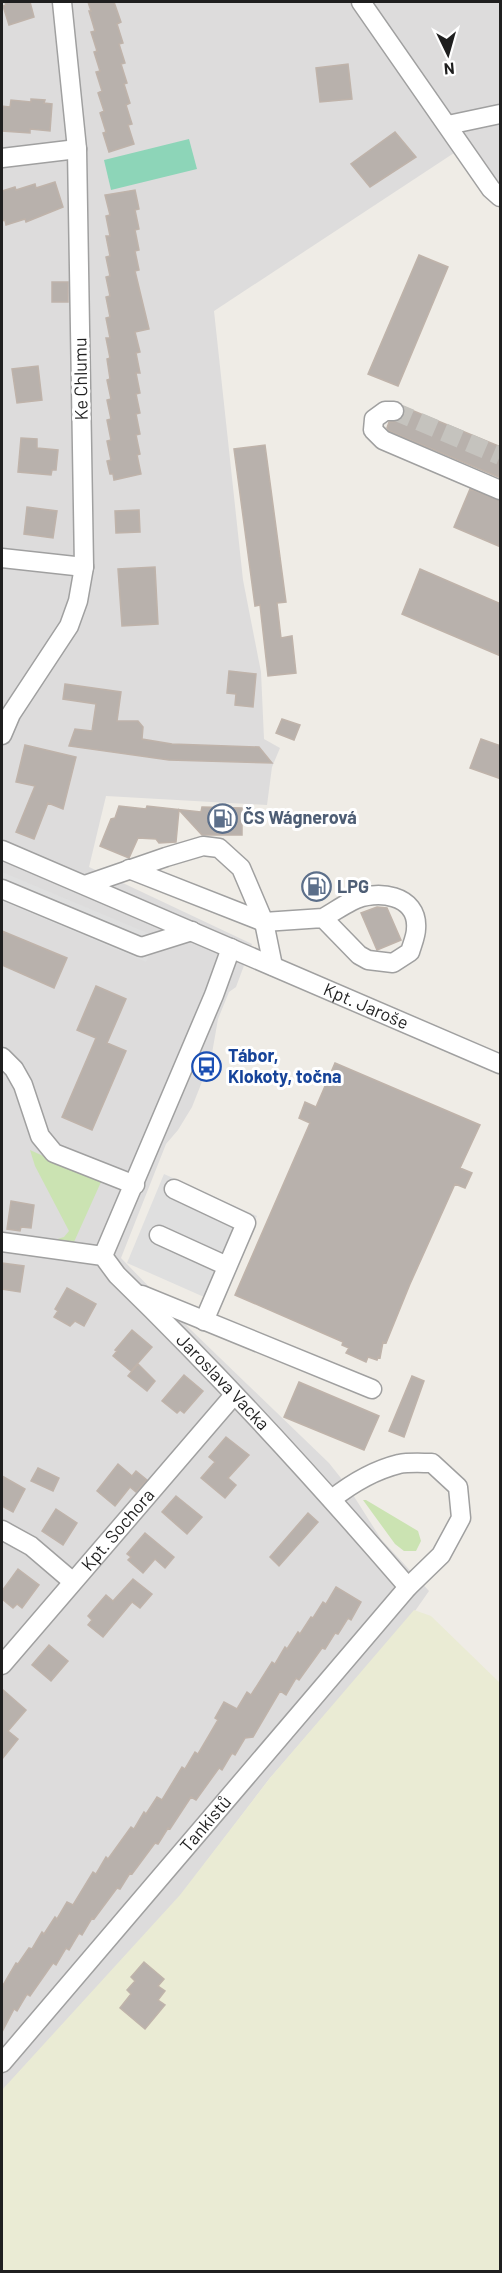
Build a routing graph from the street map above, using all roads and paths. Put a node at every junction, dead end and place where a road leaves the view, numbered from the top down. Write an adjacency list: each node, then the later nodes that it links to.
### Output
1 (62, 2): 5 (street, Ke Chlumu)
2 (361, 2): 4 (street)
3 (501, 114): 4 (street)
4 (448, 125): 7 (street)
5 (77, 149): 6 (street); 11 (street, Ke Chlumu)
6 (2, 158)
7 (501, 197)
8 (394, 411): 9 (street)
9 (501, 490)
10 (2, 558): 11 (street)
11 (84, 567): 12 (street, Ke Chlumu)
12 (2, 735)
13 (2, 850): 15 (street, Kpt. Jaroše)
14 (129, 869): 15 (street); 18 (street); 18 (street)
15 (85, 885): 19 (street, Kpt. Jaroše)
16 (2, 889): 19 (street)
17 (323, 918): 17 (street); 18 (street)
18 (264, 922): 21 (street)
19 (192, 931): 20 (street, Kpt. Jaroše)
20 (231, 948): 21 (street, Kpt. Jaroše); 24 (street)
21 (273, 966): 23 (street, Kpt. Jaroše)
22 (2, 1057): 24 (street)
23 (501, 1064)
24 (135, 1185): 28 (street)
25 (174, 1190): 29 (street)
26 (159, 1235): 29 (street)
27 (2, 1242): 28 (street)
28 (103, 1256): 30 (street, Jaroslava Vacka)
29 (227, 1266): 31 (street)
30 (135, 1292): 31 (street); 33 (street, Jaroslava Vacka)
31 (204, 1321): 32 (street)
32 (372, 1389)
33 (234, 1395): 34 (street, Jaroslava Vacka); 36 (street, Kpt. Sochora)
34 (332, 1499): 37 (street, Jaroslava Vacka); 37 (street, Tankistů)
35 (2, 1530): 36 (street)
36 (72, 1581): 38 (street, Kpt. Sochora)
37 (408, 1587): 39 (street, Tankistů)
38 (2, 1665)
39 (2, 2063)

